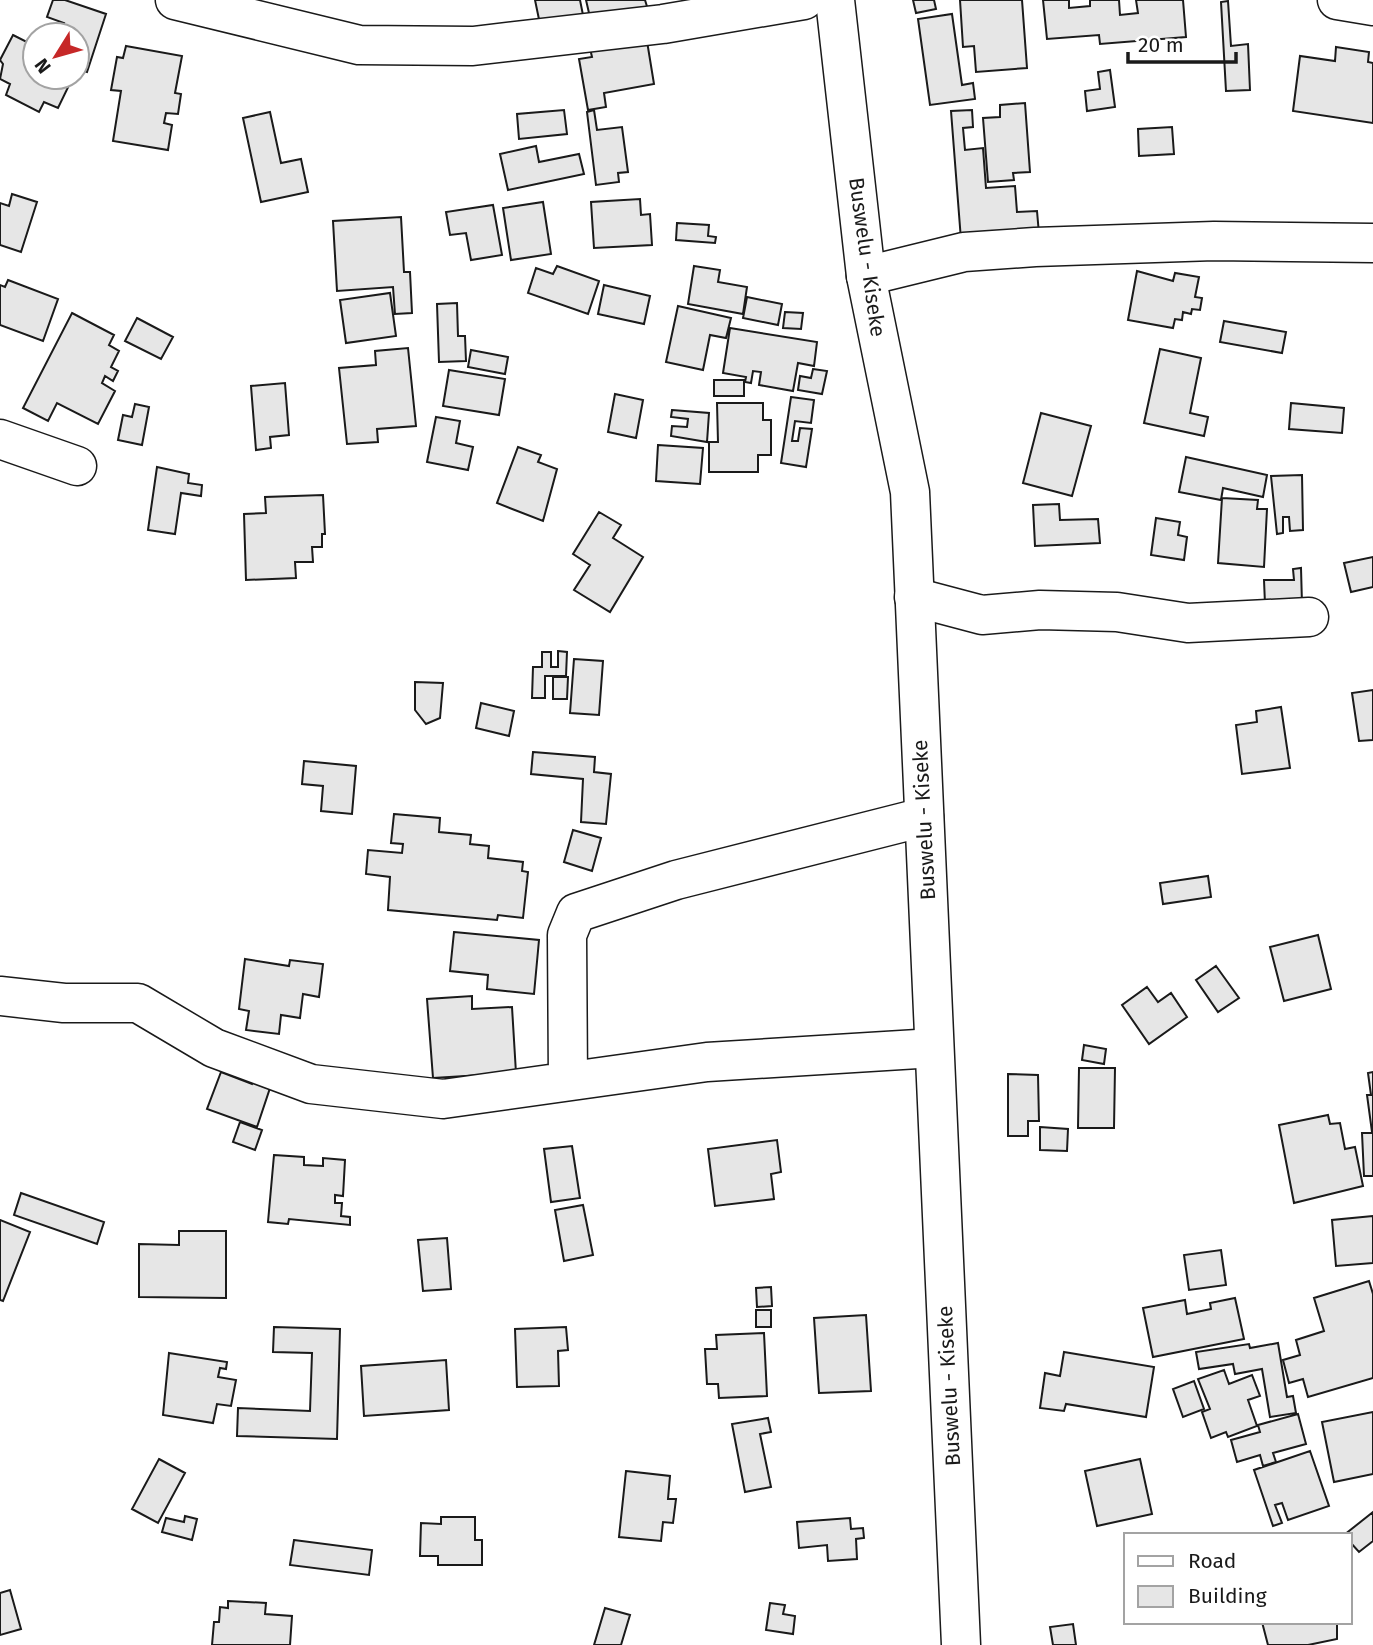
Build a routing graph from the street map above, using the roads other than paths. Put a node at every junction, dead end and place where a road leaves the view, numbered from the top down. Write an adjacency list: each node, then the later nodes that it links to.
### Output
1 (175, 0): 2 (street)
2 (804, 0)
3 (835, 0): 7 (street, Buswelu - Kiseke)
4 (1337, 0): 5 (street)
5 (1373, 6)
6 (1373, 243): 7 (street)
7 (866, 276): 10 (street, Buswelu - Kiseke)
8 (0, 439): 9 (street)
9 (77, 466)
10 (914, 597): 11 (street); 12 (street, Buswelu - Kiseke)
11 (1309, 617)
12 (924, 817): 14 (street, Buswelu - Kiseke); 15 (street)
13 (0, 996): 15 (street)
14 (934, 1048): 15 (street); 16 (street, Buswelu - Kiseke)
15 (568, 1081)
16 (961, 1645)

